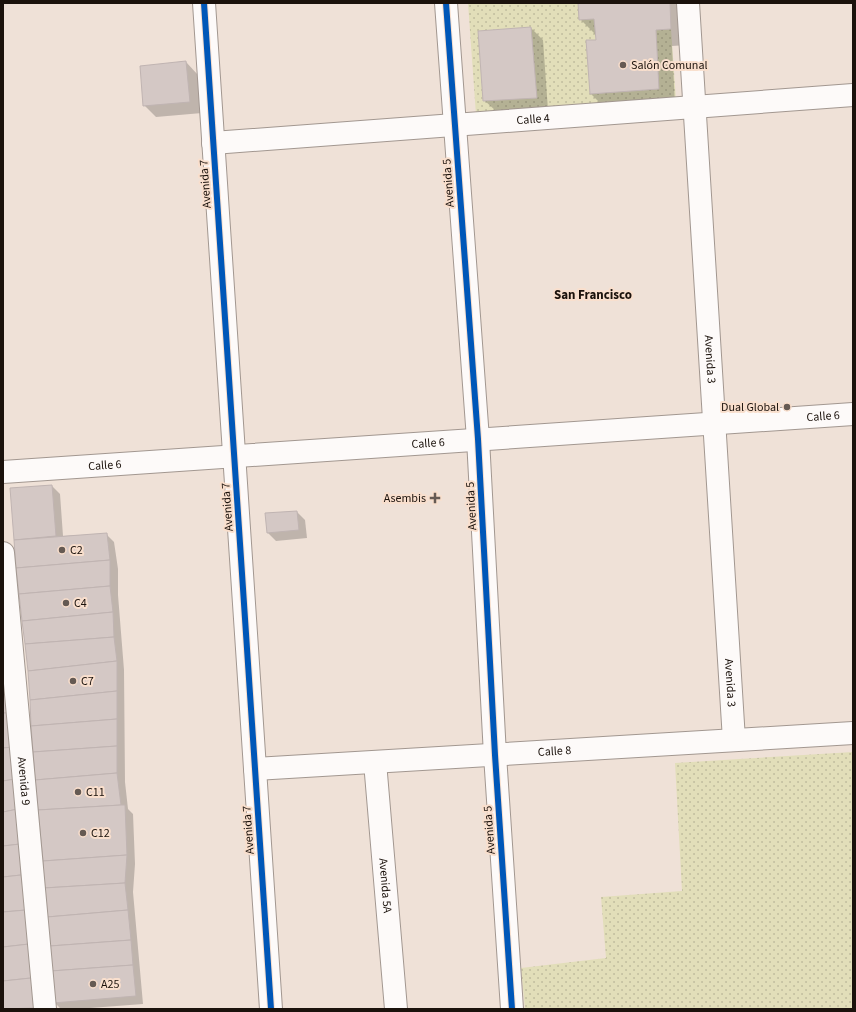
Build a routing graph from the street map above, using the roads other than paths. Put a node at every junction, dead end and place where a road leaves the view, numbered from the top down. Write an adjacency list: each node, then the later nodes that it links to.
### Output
1 (204, 3): 7 (street, Avenida 7)
2 (446, 3): 6 (street, Avenida 5)
3 (688, 3): 5 (street, Avenida 3)
4 (853, 95): 5 (street, Calle 4)
5 (694, 108): 6 (street, Calle 4); 9 (street, Avenida 3)
6 (455, 125): 7 (street, Calle 4); 10 (street, Avenida 5)
7 (213, 143): 11 (street, Avenida 7)
8 (853, 414): 9 (street, Calle 6)
9 (715, 423): 10 (street, Calle 6); 16 (street, Avenida 3)
10 (478, 439): 11 (street, Calle 6); 17 (street, Avenida 5)
11 (235, 456): 12 (street, Calle 6); 19 (street, Avenida 7)
12 (3, 472)
13 (3, 553): 14 (street, Avenida 9)
14 (7, 640): 20 (street, Avenida 9)
15 (853, 733): 16 (street, Calle 8)
16 (734, 740): 17 (street, Calle 8)
17 (496, 755): 18 (street, Calle 8); 23 (street, Avenida 5)
18 (375, 762): 19 (street, Calle 8); 22 (street, Avenida 5A)
19 (255, 769): 21 (street, Avenida 7)
20 (45, 1009)
21 (271, 1009)
22 (396, 1009)
23 (512, 1009)

